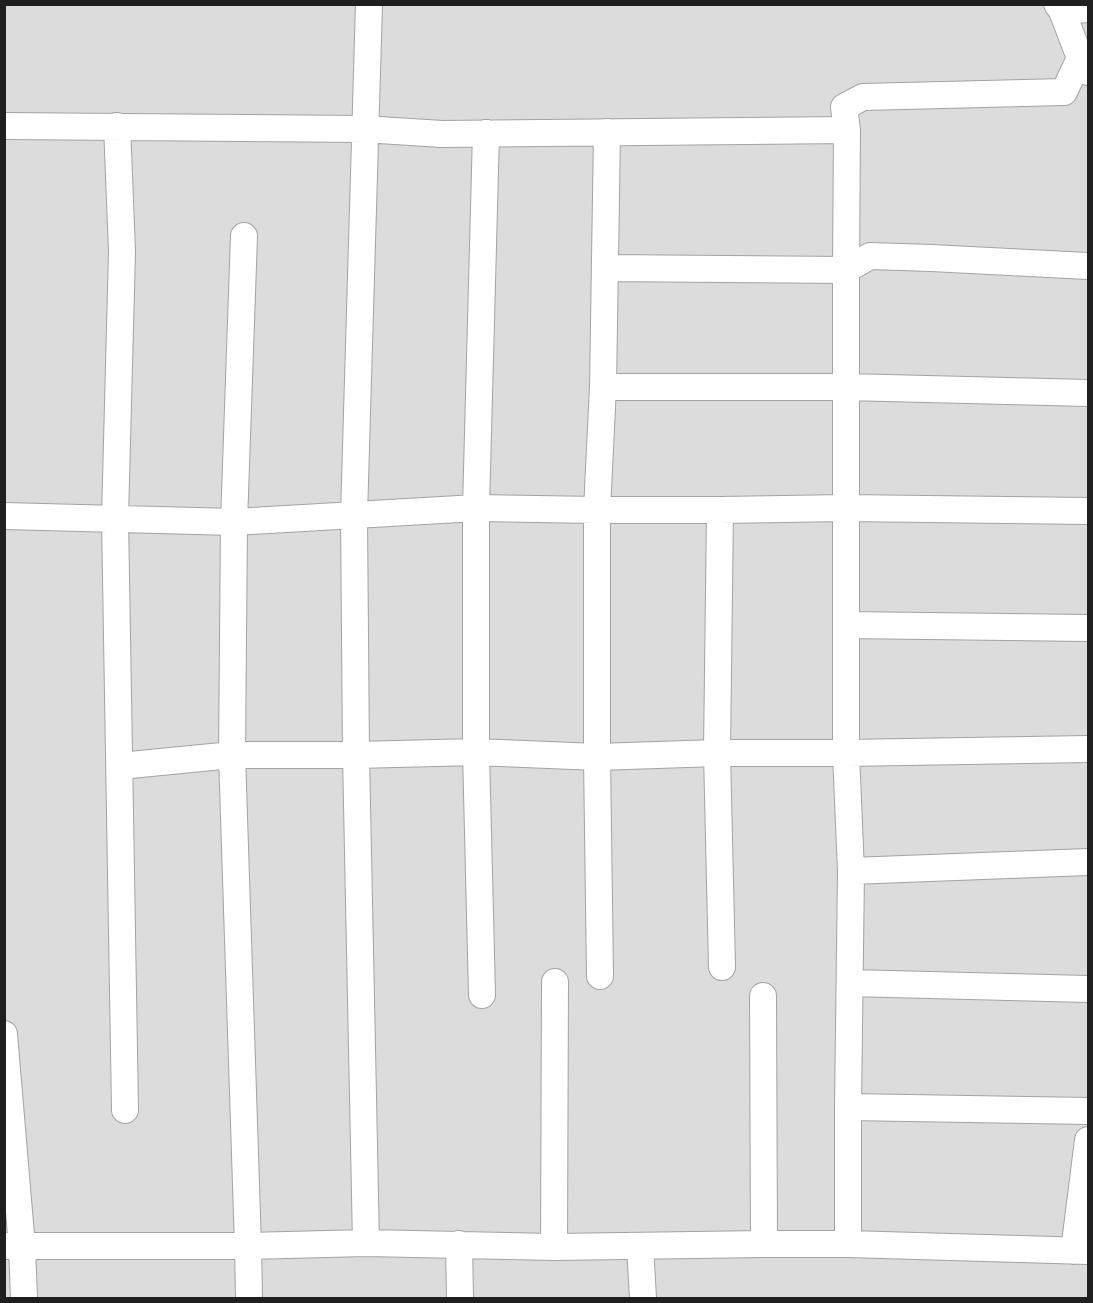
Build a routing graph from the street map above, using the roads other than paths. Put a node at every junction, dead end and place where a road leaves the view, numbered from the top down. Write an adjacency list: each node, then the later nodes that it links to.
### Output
1 (369, 4): 7 (street)
2 (1059, 8): 3 (street); 4 (street)
3 (1089, 9)
4 (1084, 65): 8 (street)
5 (4, 126): 6 (street)
6 (117, 126): 7 (street); 25 (street)
7 (364, 129): 10 (street); 23 (street)
8 (847, 130): 9 (street); 14 (street)
9 (607, 132): 10 (street); 13 (street)
10 (486, 133): 18 (street)
11 (244, 236): 26 (street)
12 (1089, 266): 14 (street)
13 (605, 268): 14 (street); 15 (street)
14 (846, 270): 16 (street)
15 (603, 387): 16 (street); 20 (street)
16 (846, 387): 17 (street); 19 (street)
17 (1089, 393)
18 (476, 508): 20 (street); 23 (street); 30 (street)
19 (846, 508): 21 (street); 22 (street); 27 (street)
20 (597, 510): 21 (street); 35 (street)
21 (720, 510): 31 (street)
22 (1089, 511)
23 (354, 515): 26 (street); 34 (street)
24 (4, 516): 25 (street)
25 (116, 518): 26 (street); 36 (street)
26 (234, 522): 33 (street)
27 (846, 625): 28 (street); 32 (street)
28 (1089, 628)
29 (1089, 749): 32 (street)
30 (476, 752): 34 (street); 35 (street); 44 (street)
31 (717, 753): 32 (street); 35 (street); 39 (street)
32 (846, 753): 38 (street)
33 (232, 755): 34 (street); 36 (street); 56 (street)
34 (356, 755): 51 (street)
35 (597, 758): 40 (street)
36 (120, 766): 48 (street)
37 (1089, 862): 38 (street)
38 (851, 872): 42 (street)
39 (722, 967)
40 (600, 976)
41 (555, 982): 58 (street)
42 (850, 983): 43 (street); 47 (street)
43 (1089, 989)
44 (482, 995)
45 (763, 996): 53 (street)
46 (4, 1034): 55 (street)
47 (848, 1107): 49 (street); 54 (street)
48 (124, 1110)
49 (1089, 1112)
50 (1089, 1140): 59 (street)
51 (366, 1243): 52 (street); 56 (street)
52 (459, 1244): 58 (street); 62 (street)
53 (764, 1244): 54 (street); 57 (street)
54 (848, 1244): 59 (street)
55 (13, 1246): 56 (street); 60 (street)
56 (248, 1246): 61 (street)
57 (640, 1246): 58 (street); 63 (street)
58 (554, 1247)
59 (1081, 1251)
60 (24, 1299)
61 (249, 1299)
62 (460, 1299)
63 (643, 1299)

